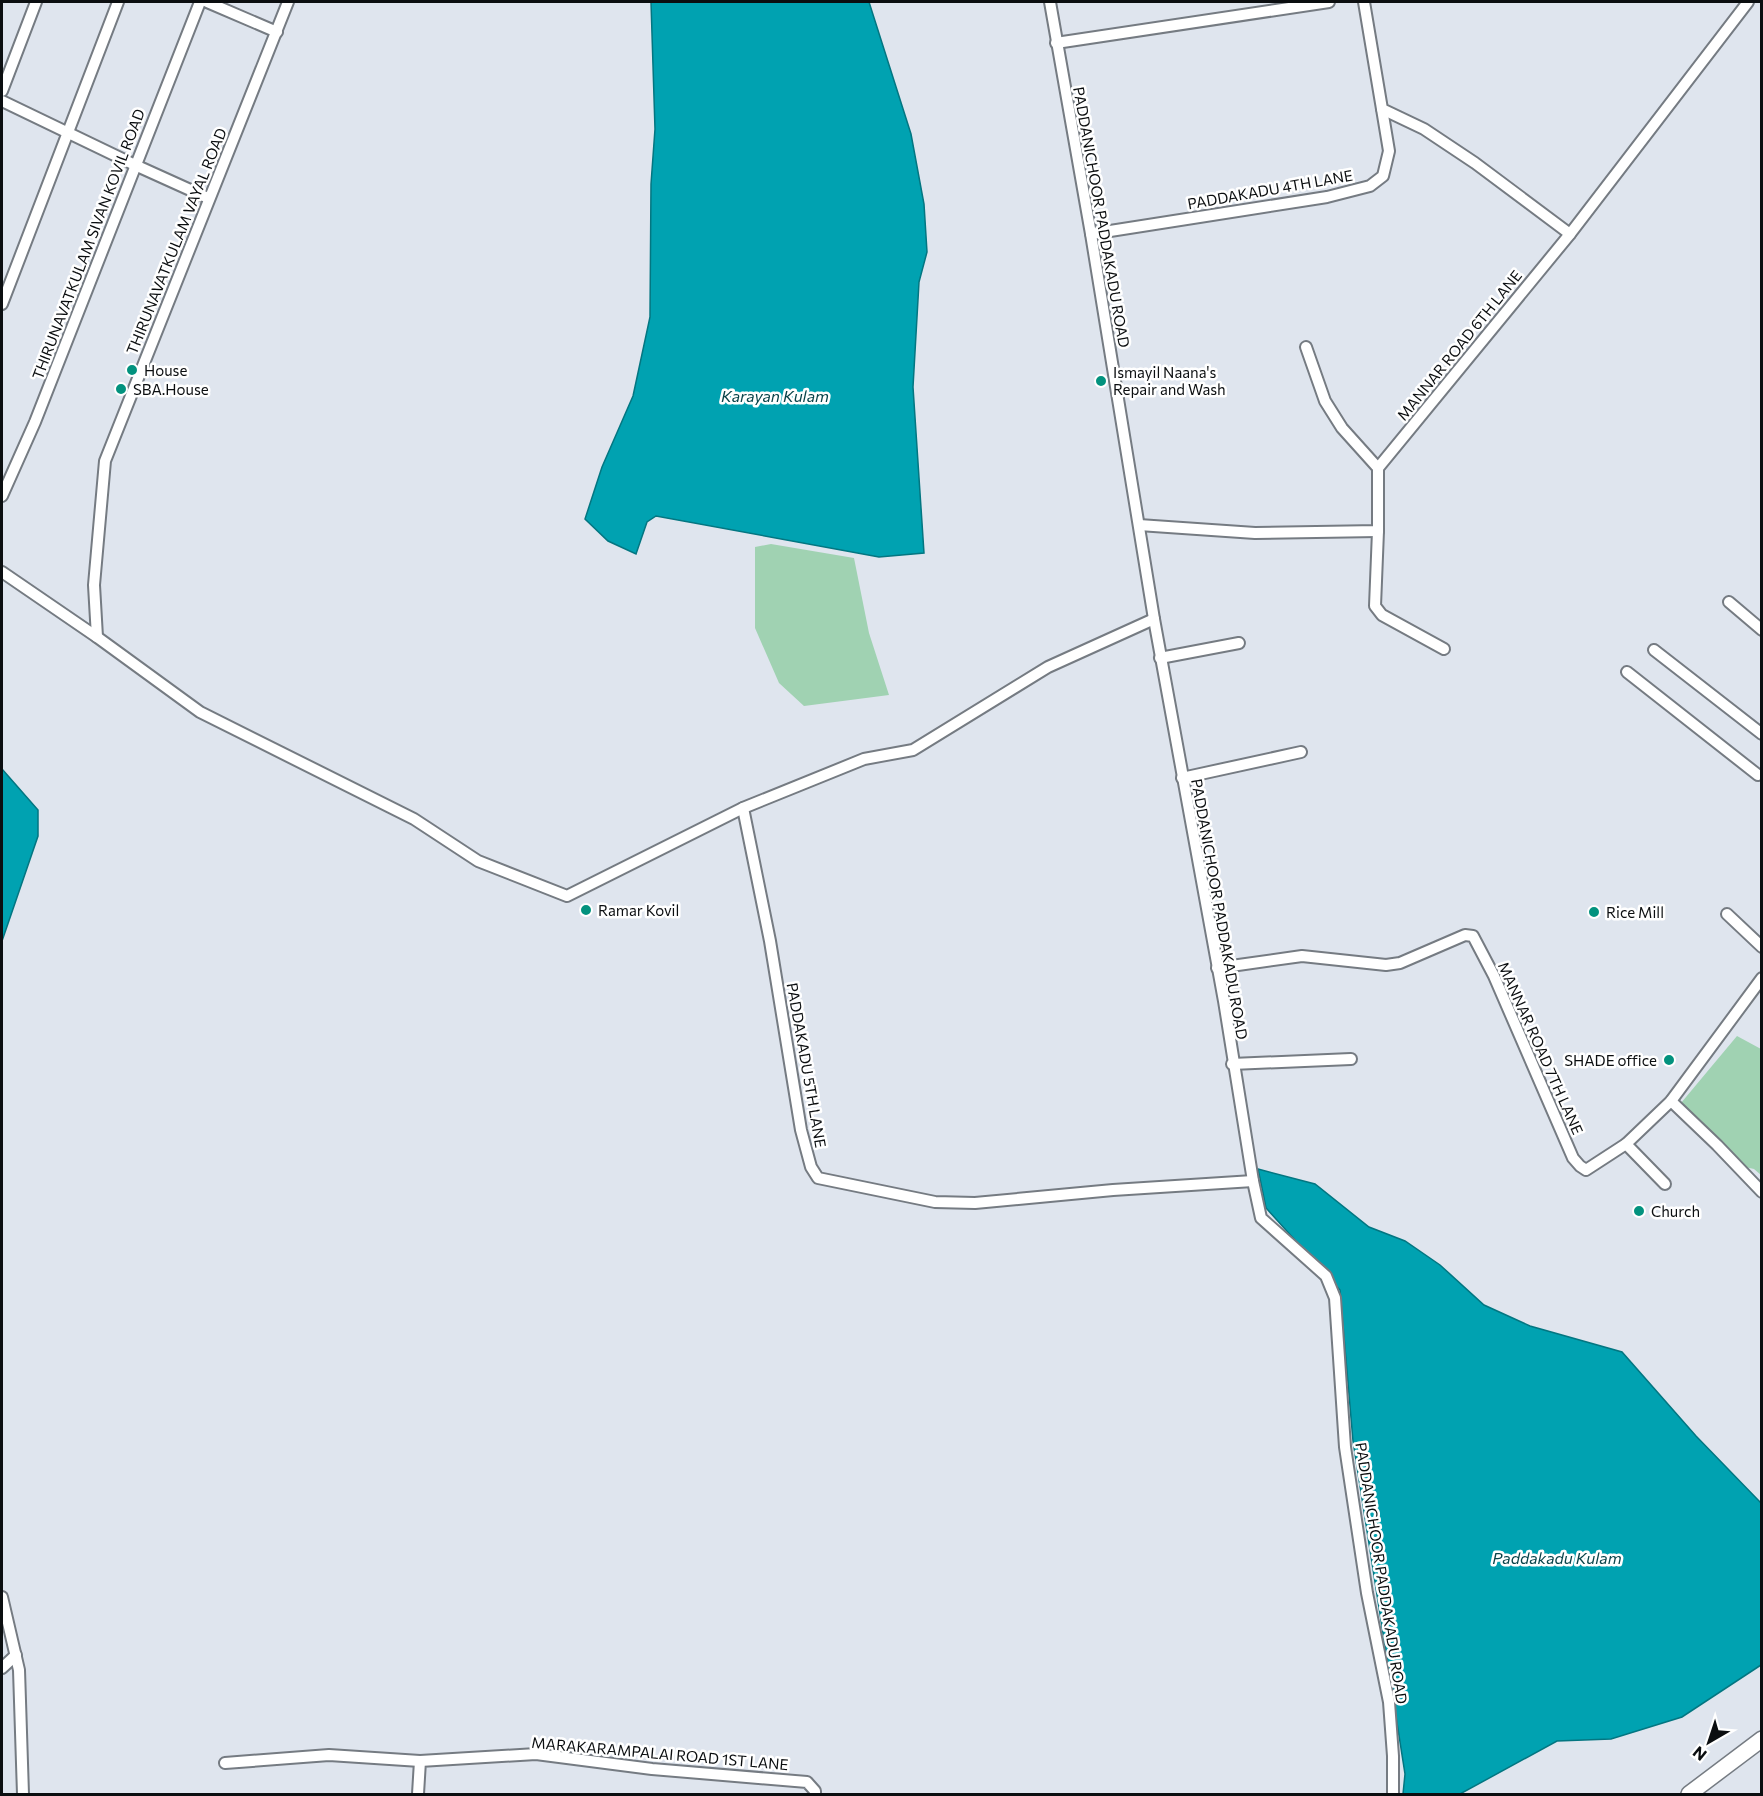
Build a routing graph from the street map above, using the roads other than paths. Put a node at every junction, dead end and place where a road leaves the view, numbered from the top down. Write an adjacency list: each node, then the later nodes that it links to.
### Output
1 (36, 2): 12 (street)
2 (118, 2): 15 (street)
3 (200, 2): 16 (street, THIRUNAVATKULAM SIVAN KOVIL ROAD)
4 (207, 2): 10 (street)
5 (288, 2): 10 (street, THIRUNAVATKULAM VAYAL ROAD)
6 (1050, 2): 11 (street, PADDANICHOOR PADDAKADU ROAD)
7 (1329, 2): 11 (street)
8 (1364, 2): 14 (street, PADDAKADU 4TH LANE)
9 (1748, 2): 19 (street, MANNAR ROAD 6TH LANE)
10 (276, 32): 17 (street, THIRUNAVATKULAM VAYAL ROAD)
11 (1056, 43): 18 (street, PADDANICHOOR PADDAKADU ROAD)
12 (2, 91)
13 (2, 101): 15 (street)
14 (1383, 109): 18 (street, PADDAKADU 4TH LANE); 19 (street)
15 (68, 132): 16 (street); 20 (street)
16 (135, 165): 17 (street); 23 (street, THIRUNAVATKULAM SIVAN KOVIL ROAD)
17 (208, 198): 30 (street, THIRUNAVATKULAM VAYAL ROAD)
18 (1091, 234): 24 (street, PADDANICHOOR PADDAKADU ROAD)
19 (1570, 234): 22 (street, MANNAR ROAD 6TH LANE)
20 (2, 304)
21 (1306, 347): 22 (street)
22 (1378, 468): 25 (street)
23 (2, 496)
24 (1139, 525): 25 (street); 28 (street, PADDANICHOOR PADDAKADU ROAD)
25 (1378, 531): 32 (street)
26 (2, 572): 30 (street)
27 (1729, 602): 29 (street)
28 (1154, 619): 34 (street, PADDANICHOOR PADDAKADU ROAD); 40 (street)
29 (1761, 630)
30 (98, 637): 40 (street)
31 (1239, 643): 34 (street)
32 (1444, 649)
33 (1654, 650): 36 (street)
34 (1160, 657): 39 (street, PADDANICHOOR PADDAKADU ROAD)
35 (1627, 672): 38 (street)
36 (1761, 734)
37 (1301, 752): 39 (street)
38 (1760, 775)
39 (1182, 778): 43 (street, PADDANICHOOR PADDAKADU ROAD)
40 (743, 808): 49 (street, PADDAKADU 5TH LANE)
41 (1728, 914): 42 (street)
42 (1761, 947)
43 (1217, 968): 46 (street, PADDANICHOOR PADDAKADU ROAD); 48 (street, MANNAR ROAD 7TH LANE)
44 (1761, 978): 47 (street, MANNAR ROAD 7TH LANE)
45 (1351, 1059): 46 (street)
46 (1232, 1064): 49 (street, PADDANICHOOR PADDAKADU ROAD)
47 (1671, 1101): 48 (street, MANNAR ROAD 7TH LANE); 51 (street)
48 (1626, 1144): 50 (street)
49 (1253, 1181): 61 (street, PADDANICHOOR PADDAKADU ROAD)
50 (1665, 1184)
51 (1761, 1192)
52 (2, 1597): 53 (street)
53 (16, 1655): 54 (street); 58 (street)
54 (2, 1668)
55 (1761, 1739): 62 (street)
56 (420, 1761): 57 (street); 59 (street); 60 (street, MARAKARAMPALAI ROAD 1ST LANE)
57 (225, 1763)
58 (23, 1794)
59 (418, 1794)
60 (815, 1794)
61 (1393, 1794)
62 (1689, 1794)

